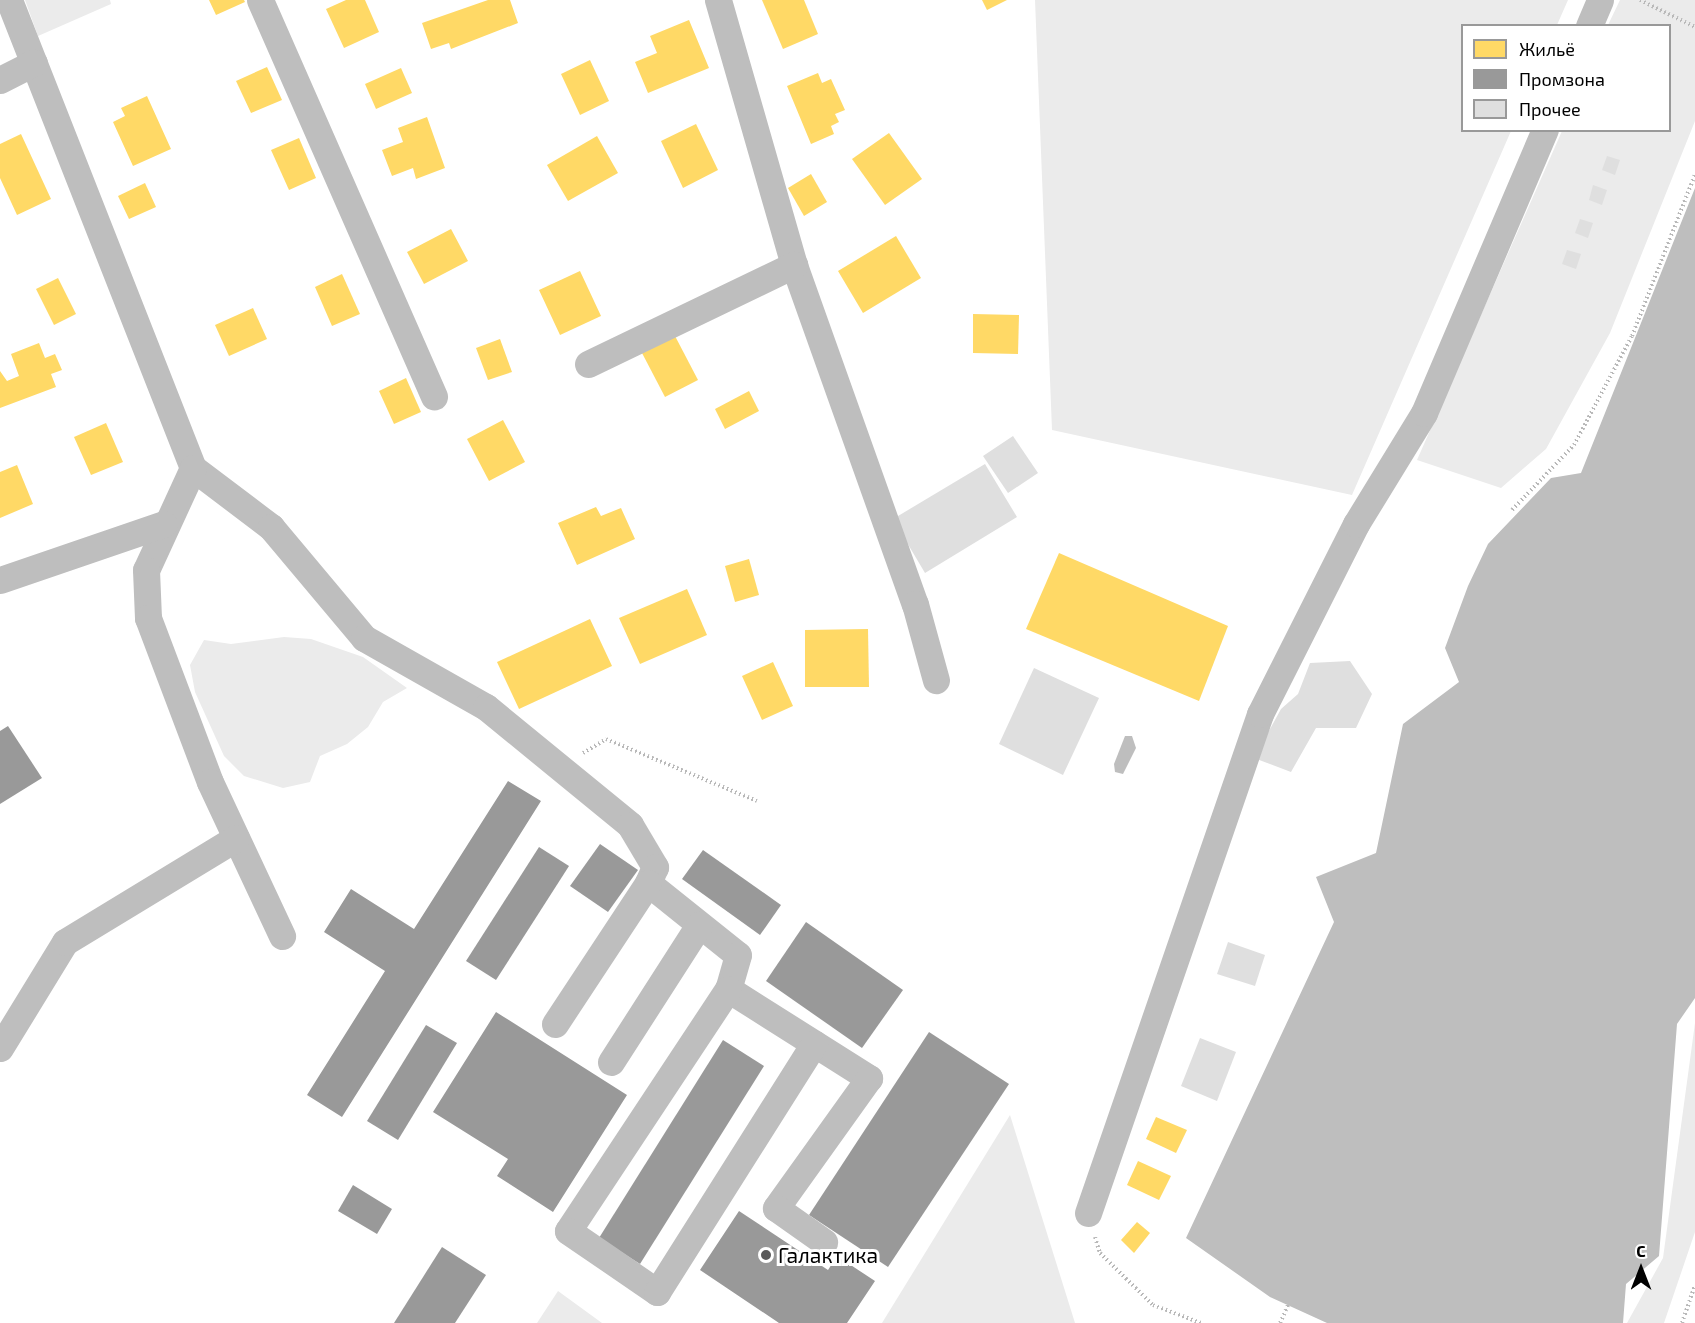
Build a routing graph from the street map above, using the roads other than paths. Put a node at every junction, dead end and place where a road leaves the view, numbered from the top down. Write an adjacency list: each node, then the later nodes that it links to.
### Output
1 (9, 0): 6 (street)
2 (260, 0): 11 (street)
3 (718, 0): 9 (street)
4 (1600, 0): 5 (street)
5 (1590, 24)
6 (34, 63): 7 (street); 12 (street)
7 (0, 80)
8 (1544, 132): 25 (street)
9 (794, 265): 10 (street); 15 (street)
10 (588, 364)
11 (434, 397)
12 (193, 468): 13 (street); 17 (street)
13 (164, 524): 14 (street); 16 (street)
14 (0, 580)
15 (936, 680)
16 (236, 838): 19 (street); 23 (street)
17 (648, 883): 18 (street); 21 (street)
18 (699, 925): 20 (street); 24 (street)
19 (282, 936)
20 (728, 989): 22 (street); 22 (street)
21 (555, 1024)
22 (814, 1044): 26 (street)
23 (0, 1048)
24 (610, 1062)
25 (1088, 1214)
26 (824, 1242)

